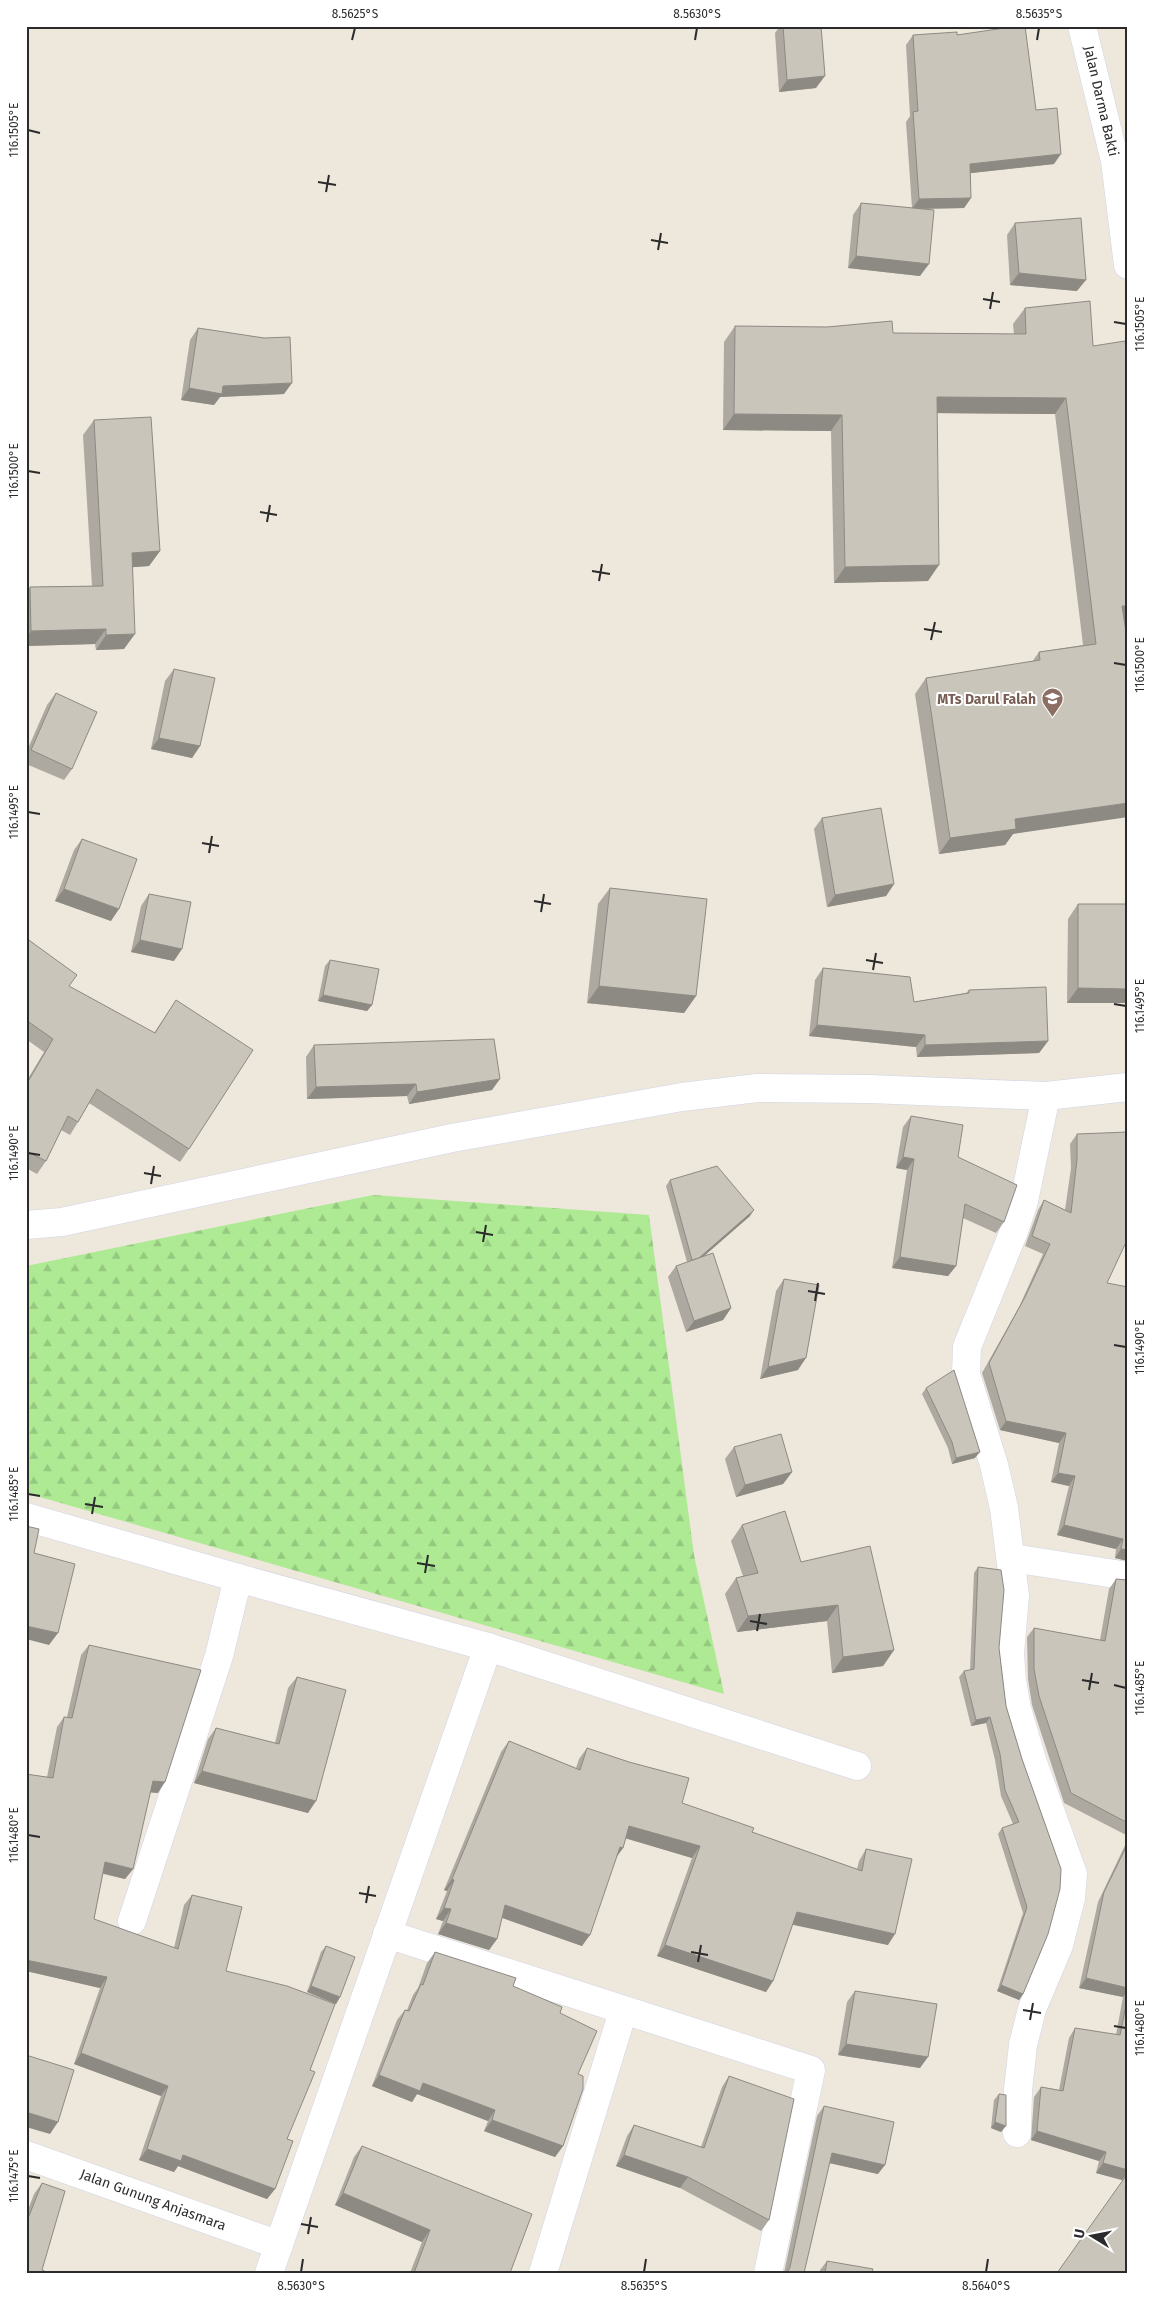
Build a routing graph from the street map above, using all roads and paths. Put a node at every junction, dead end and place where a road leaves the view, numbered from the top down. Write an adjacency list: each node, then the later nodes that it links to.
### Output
1 (1082, 26): 2 (street, Jalan Darma Bakti)
2 (1128, 265)
3 (1128, 1087): 4 (street)
4 (1046, 1096): 5 (street); 7 (street)
5 (26, 1225)
6 (26, 1517): 9 (street)
7 (1012, 1558): 8 (street); 15 (street)
8 (1128, 1576)
9 (238, 1578): 10 (street); 12 (street)
10 (488, 1647): 11 (street); 13 (street)
11 (858, 1766)
12 (132, 1920)
13 (387, 1934): 14 (street); 17 (street)
14 (623, 2010): 19 (street); 20 (street)
15 (1018, 2133)
16 (26, 2155): 17 (street, Jalan Gunung Anjasmara)
17 (279, 2245): 18 (street)
18 (269, 2273)
19 (543, 2273)
20 (768, 2273)

